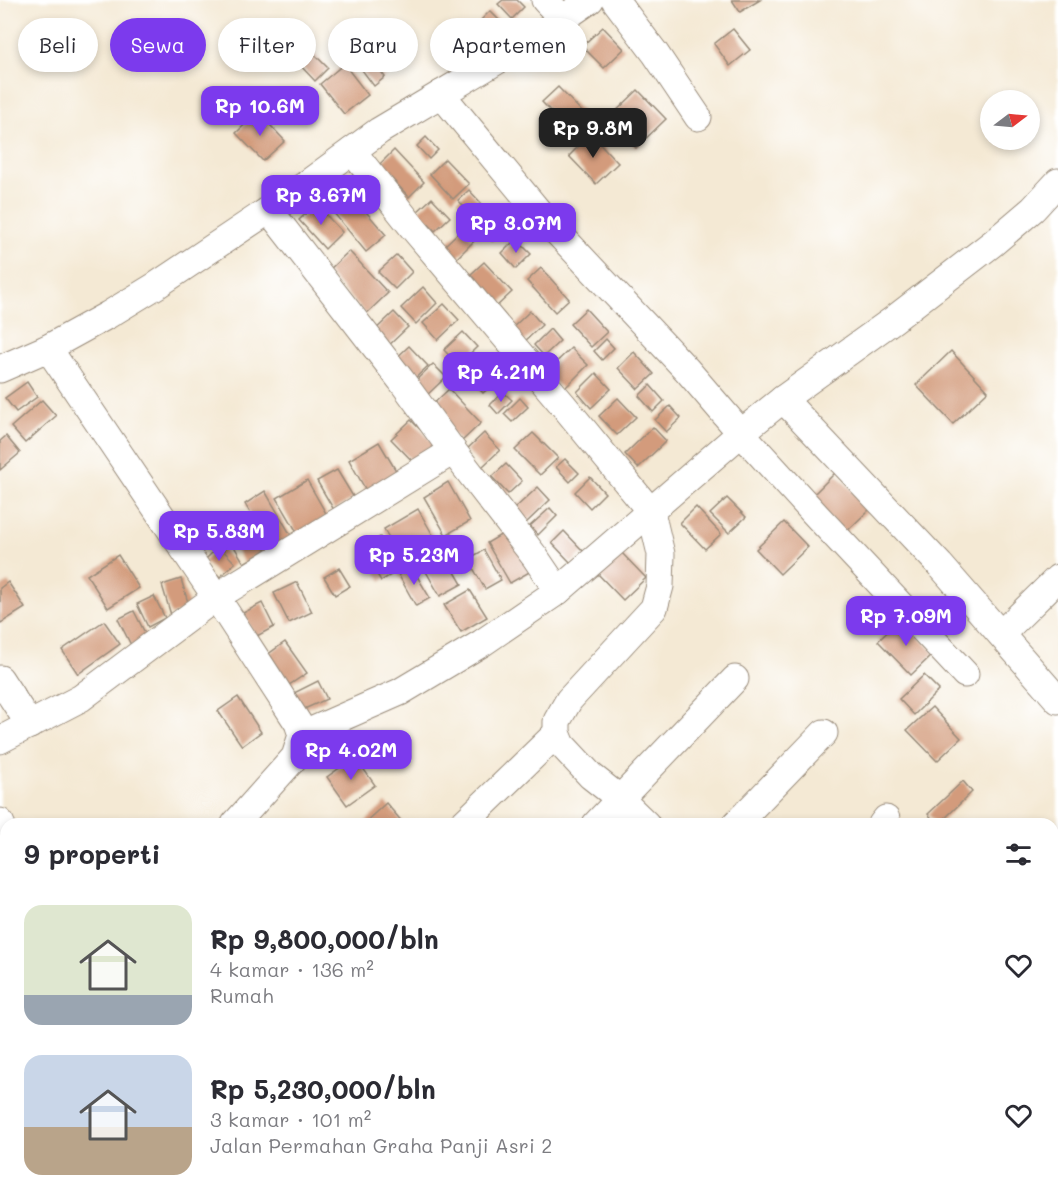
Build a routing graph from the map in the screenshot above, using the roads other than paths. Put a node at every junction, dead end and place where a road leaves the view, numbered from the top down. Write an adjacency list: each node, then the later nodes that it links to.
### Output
1 (590, 0): 3 (street)
2 (615, 0): 5 (street)
3 (554, 10): 4 (street)
4 (441, 94): 6 (street); 12 (street)
5 (698, 117)
6 (352, 151): 8 (street); 14 (street)
7 (1058, 182): 11 (street)
8 (269, 210): 9 (street); 13 (street)
9 (48, 348): 10 (street); 17 (street)
10 (0, 369)
11 (783, 399): 12 (street); 18 (street)
12 (741, 433): 14 (street); 19 (street)
13 (453, 451): 16 (street); 17 (street)
14 (651, 512): 16 (street); 24 (street)
15 (1058, 578): 18 (street)
16 (558, 591): 26 (street)
17 (216, 597): 23 (street); 26 (street)
18 (1001, 634): 22 (street)
19 (965, 674)
20 (0, 679): 23 (street)
21 (735, 679): 28 (street)
22 (1058, 700)
23 (30, 724): 27 (street)
24 (556, 733): 28 (street); 30 (street)
25 (824, 733): 33 (street)
26 (302, 735): 29 (street)
27 (0, 740)
28 (619, 798): 31 (street); 32 (street)
29 (240, 818)
30 (469, 818)
31 (601, 818)
32 (640, 818)
33 (742, 818)

